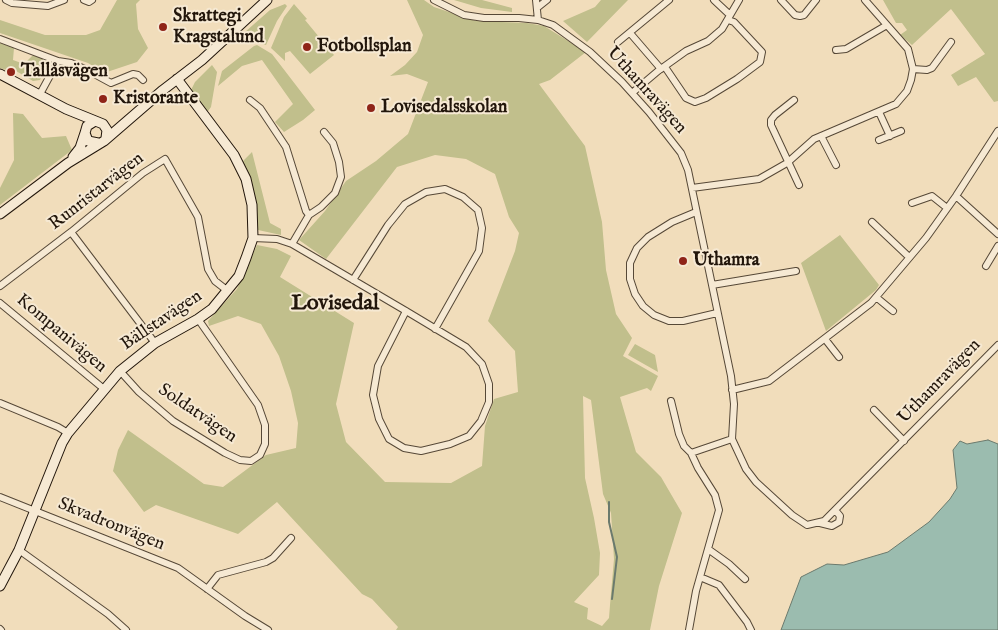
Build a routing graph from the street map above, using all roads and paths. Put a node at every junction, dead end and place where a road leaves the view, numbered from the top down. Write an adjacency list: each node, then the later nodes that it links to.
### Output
1 (6, 0): 14 (street)
2 (84, 0): 3 (street)
3 (92, 0)
4 (267, 0): 28 (street)
5 (434, 0): 17 (street, Uthamravägen)
6 (536, 0): 15 (street)
7 (547, 0): 15 (street)
8 (669, 0): 19 (street)
9 (714, 0): 16 (street)
10 (739, 0): 16 (street)
11 (781, 0): 12 (street)
12 (816, 0)
13 (865, 0): 18 (street)
14 (62, 1)
15 (537, 8): 17 (street)
16 (729, 17): 25 (street); 25 (street)
17 (538, 20): 30 (street, Uthamravägen)
18 (887, 25): 23 (street); 26 (street)
19 (630, 33): 21 (street); 25 (street)
20 (0, 38): 24 (street)
21 (618, 42)
22 (951, 42): 26 (street)
23 (836, 50)
24 (58, 61): 29 (street); 31 (street)
25 (663, 68): 30 (street)
26 (913, 69): 35 (street)
27 (0, 74): 31 (street)
28 (177, 79): 36 (street); 61 (street, Bällstavägen)
29 (143, 80)
30 (632, 93): 51 (street, Uthamravägen)
31 (40, 94): 34 (street)
32 (250, 100): 57 (street)
33 (794, 100): 47 (street)
34 (66, 109): 37 (street); 38 (street)
35 (879, 112): 42 (street); 43 (street)
36 (131, 117): 37 (street); 44 (street)
37 (99, 122): 38 (street); 44 (street)
38 (85, 131): 46 (street); 48 (street)
39 (901, 131): 43 (street)
40 (998, 131): 52 (street)
41 (324, 132): 57 (street)
42 (821, 136): 47 (street); 49 (street)
43 (890, 136): 45 (street)
44 (106, 138): 46 (street)
45 (879, 140)
46 (98, 143): 48 (street)
47 (787, 163): 50 (street); 51 (street)
48 (68, 164): 56 (street)
49 (836, 166)
50 (800, 185)
51 (692, 188): 55 (street, Uthamravägen)
52 (956, 196): 54 (street); 60 (street)
53 (912, 202): 54 (street)
54 (948, 208): 64 (street)
55 (696, 212): 69 (street, Uthamravägen); 75 (street)
56 (0, 214)
57 (308, 215): 62 (street)
58 (872, 222): 64 (street)
59 (71, 232): 68 (street, Runristarvägen); 70 (street, Runristarvägen); 79 (street)
60 (998, 234)
61 (253, 238): 62 (street); 70 (street, Bällstavägen)
62 (292, 244): 67 (street)
63 (998, 246): 65 (street)
64 (909, 257): 71 (street)
65 (986, 266)
66 (796, 272): 69 (street)
67 (353, 280): 73 (street); 77 (street)
68 (0, 286)
69 (712, 286): 75 (street, Uthamravägen)
70 (228, 291): 76 (street, Bällstavägen)
71 (876, 297): 74 (street); 78 (street)
72 (0, 303): 83 (street, Kompanivägen)
73 (406, 311): 77 (street); 77 (street)
74 (893, 311)
75 (718, 313): 84 (street, Uthamravägen)
76 (198, 319): 79 (street, Bällstavägen); 82 (street, Soldatvägen)
77 (436, 329)
78 (825, 339): 81 (street); 84 (street)
79 (154, 343): 82 (street, Bällstavägen)
80 (998, 345): 90 (street, Uthamravägen)
81 (838, 356)
82 (120, 371): 83 (street, Bällstavägen)
83 (104, 389): 88 (street, Bällstavägen)
84 (732, 390): 89 (street, Uthamravägen)
85 (671, 401): 91 (street)
86 (0, 403): 88 (street)
87 (874, 410): 90 (street, Uthamravägen)
88 (68, 433): 93 (street, Bällstavägen)
89 (732, 439): 91 (street); 95 (street, Uthamravägen)
90 (904, 441): 94 (street, Uthamravägen)
91 (691, 454): 97 (street)
92 (0, 496): 93 (street, Skvadronvägen)
93 (35, 510): 98 (street, Bällstavägen); 102 (street, Skvadronvägen)
94 (835, 510): 95 (street, Uthamravägen); 95 (street, Uthamravägen)
95 (818, 523)
96 (291, 538): 102 (street)
97 (708, 549): 99 (street); 100 (street)
98 (19, 550): 101 (street, Bällstavägen); 104 (street)
99 (700, 577): 103 (street); 106 (street)
100 (745, 579)
101 (0, 586)
102 (207, 589): 105 (street, Skvadronvägen)
103 (689, 629)
104 (126, 630)
105 (268, 630)
106 (751, 630)

